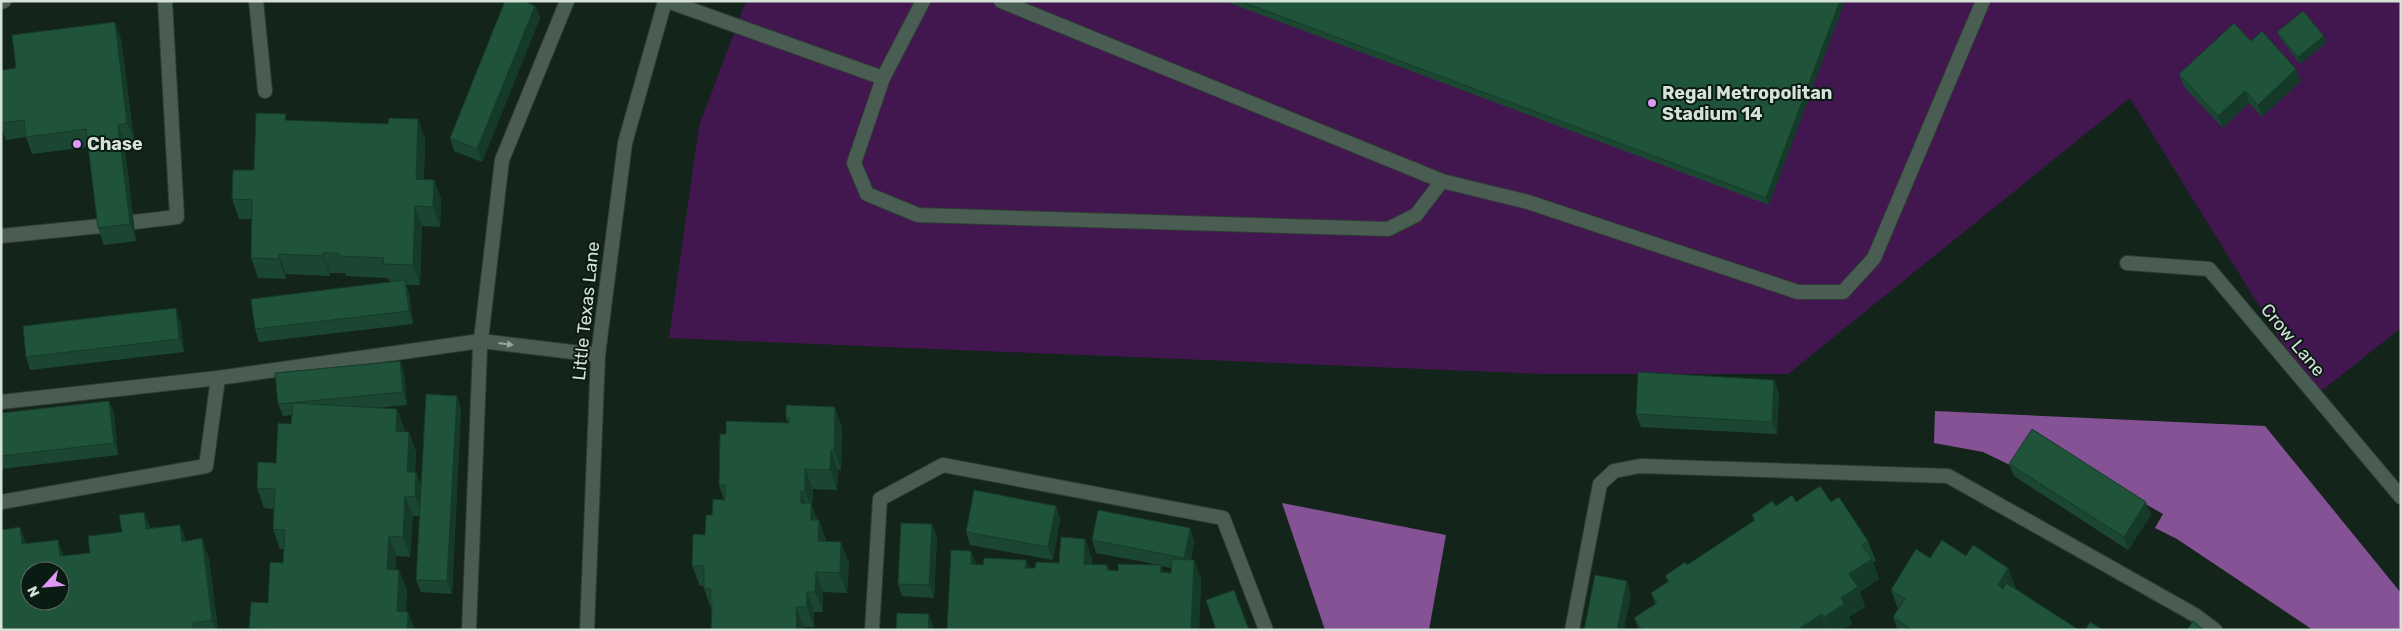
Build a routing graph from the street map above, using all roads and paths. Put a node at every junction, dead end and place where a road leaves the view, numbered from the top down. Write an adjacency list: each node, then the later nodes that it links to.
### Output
1 (165, 1): 11 (street)
2 (256, 1): 9 (street)
3 (567, 1): 15 (street)
4 (666, 1): 8 (street); 16 (street, Little Texas Lane)
5 (923, 1): 8 (street)
6 (1001, 1): 10 (street)
7 (1983, 1): 10 (street)
8 (883, 78): 10 (street)
9 (265, 91)
10 (1442, 181)
11 (134, 222)
12 (101, 226): 13 (street)
13 (1, 236)
14 (2127, 263): 19 (street, Crow Lane)
15 (481, 341): 16 (street, one-way to 16); 17 (street); 21 (street)
16 (598, 355): 22 (street, Little Texas Lane)
17 (218, 378): 18 (street); 20 (street)
18 (1, 402)
19 (2401, 497)
20 (1, 502)
21 (469, 630)
22 (587, 630)
23 (872, 630): 24 (street)
24 (1266, 630)
25 (1572, 630): 26 (street)
26 (2215, 630)

